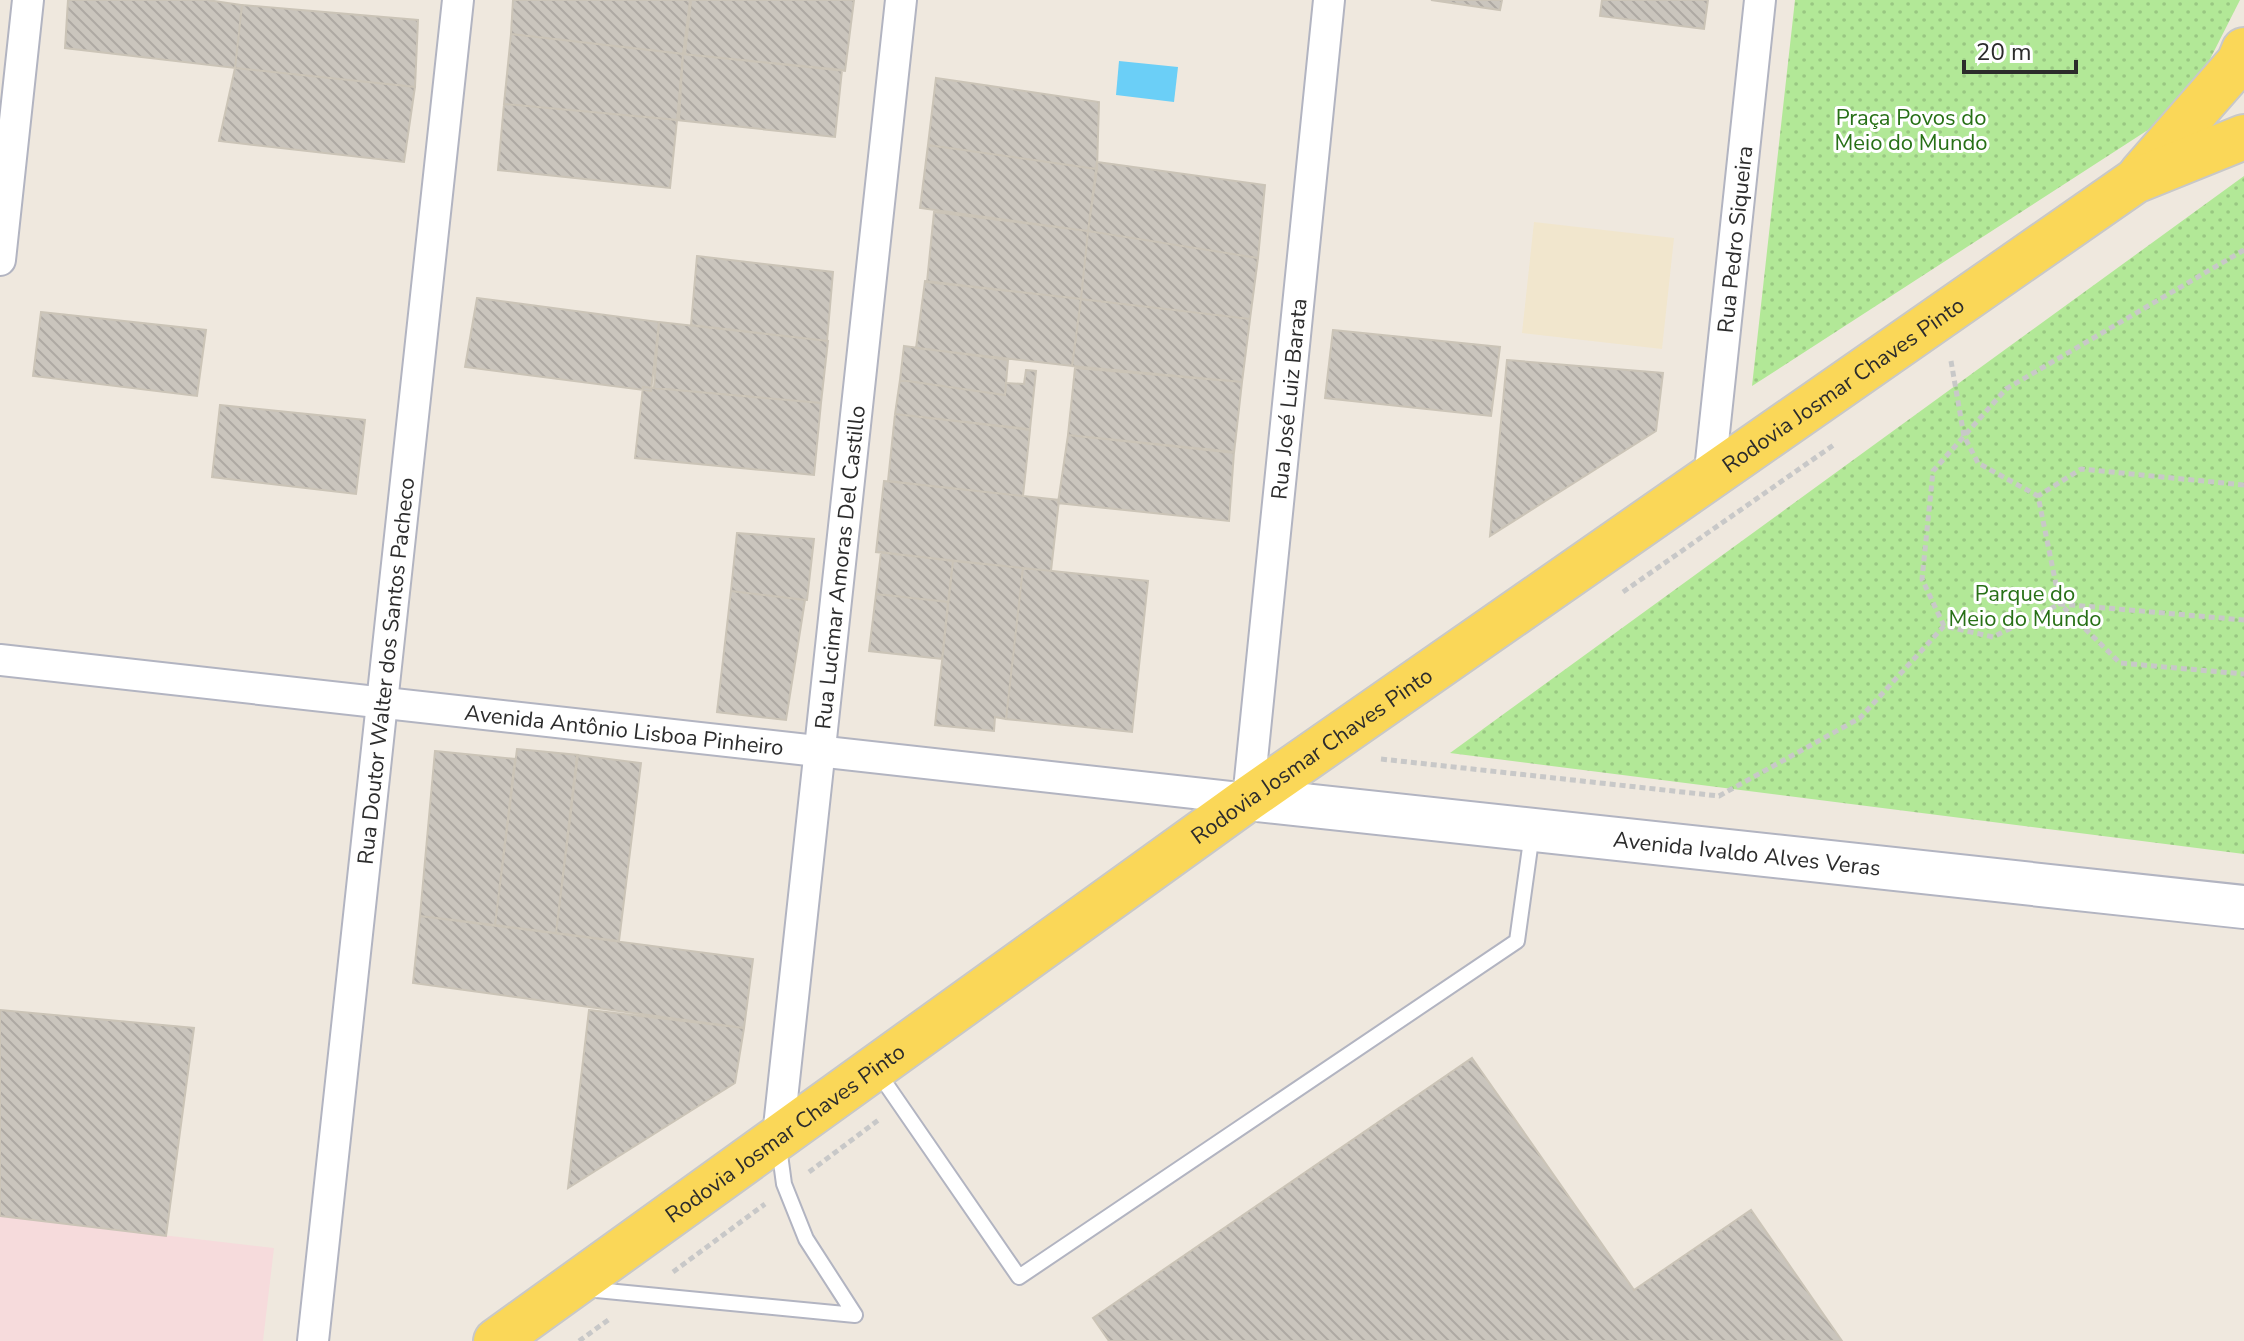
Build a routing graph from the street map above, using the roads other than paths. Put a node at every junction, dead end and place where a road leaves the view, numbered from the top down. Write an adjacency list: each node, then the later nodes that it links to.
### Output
1 (28, 0): 9 (street)
2 (458, 0): 12 (street, Rua Doutor Walter dos Santos Pacheco)
3 (901, 0): 13 (street, Rua Lucimar Amoras Del Castillo)
4 (1329, 0): 14 (street, Rua José Luiz Barata)
5 (1760, 0): 10 (street, Rua Pedro Siqueira)
6 (2244, 50): 8 (main road, Rodovia Josmar Chaves Pinto)
7 (2244, 137): 8 (main road, Rodovia Josmar Chaves Pinto)
8 (2135, 181): 10 (main road, Rodovia Josmar Chaves Pinto)
9 (0, 260)
10 (1709, 480): 14 (main road, Rodovia Josmar Chaves Pinto)
11 (0, 660): 12 (street, Avenida Antônio Lisboa Pinheiro)
12 (382, 703): 13 (street, Avenida Antônio Lisboa Pinheiro); 20 (street, Rua Doutor Walter dos Santos Pacheco)
13 (820, 752): 14 (street, Avenida Antônio Lisboa Pinheiro); 18 (street, Rua Lucimar Amoras Del Castillo)
14 (1248, 799): 15 (main road, Avenida Ivaldo Alves Veras); 17 (main road, Rodovia Josmar Chaves Pinto)
15 (1532, 830): 16 (main road, Avenida Ivaldo Alves Veras); 17 (lane)
16 (2244, 907)
17 (874, 1067): 18 (main road, Rodovia Josmar Chaves Pinto)
18 (778, 1136): 19 (main road, Rodovia Josmar Chaves Pinto); 19 (lane)
19 (570, 1288): 21 (main road, Rodovia Josmar Chaves Pinto)
20 (317, 1339)
21 (496, 1341)

